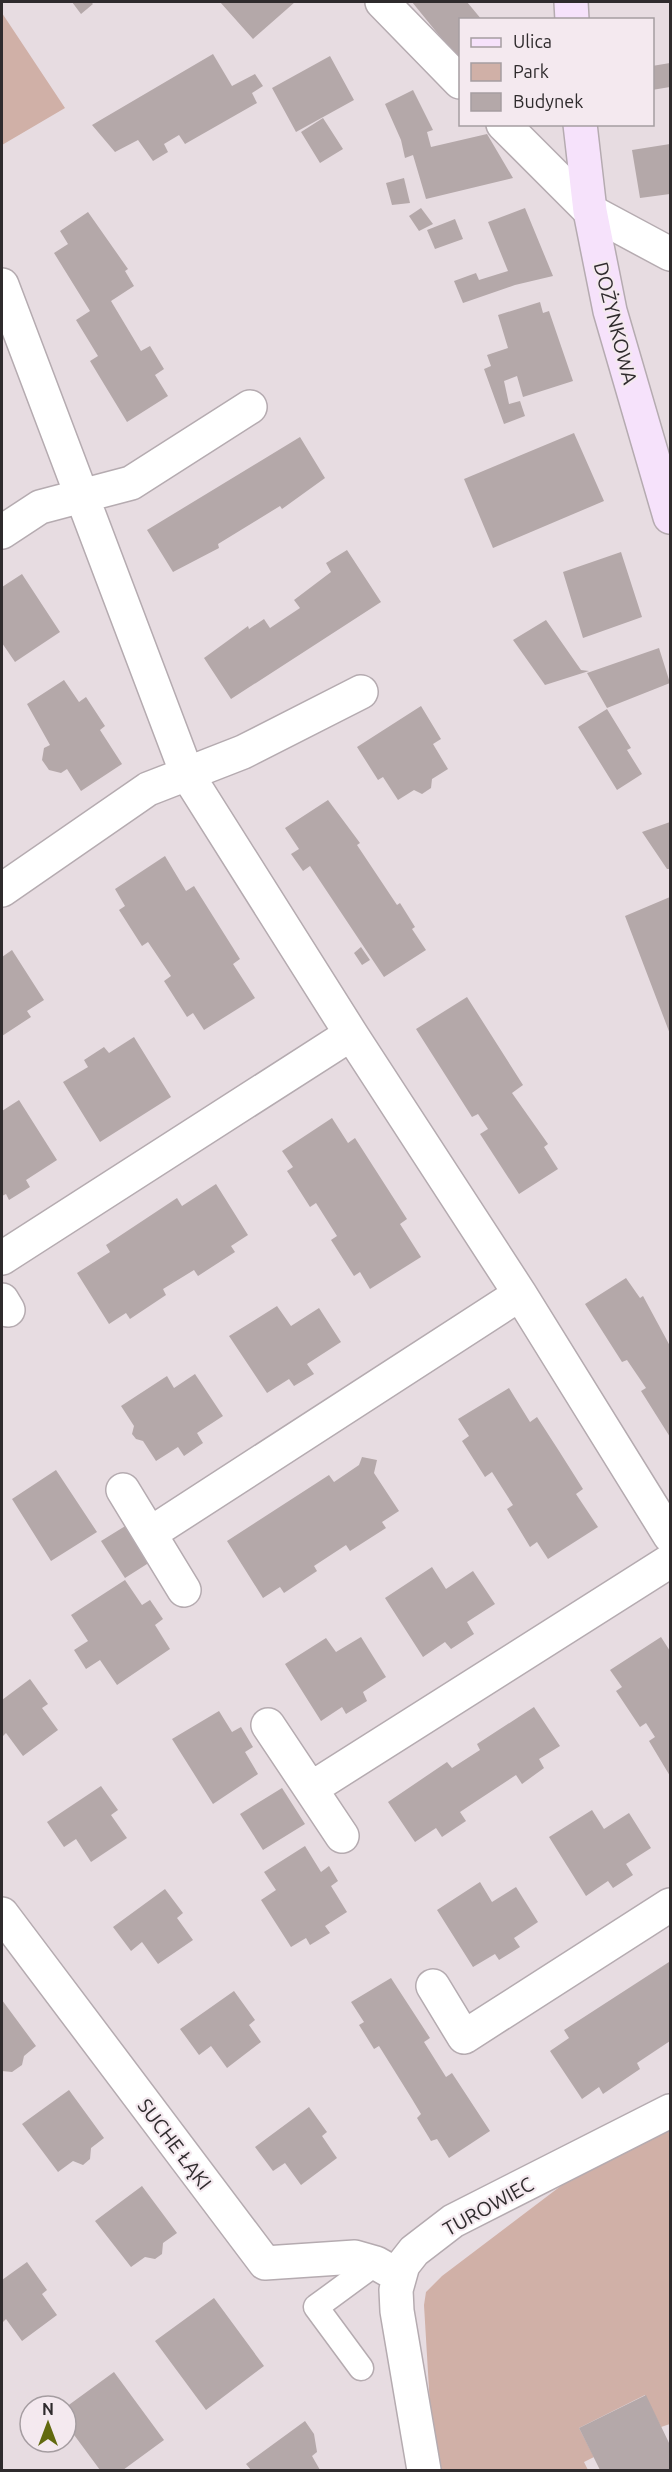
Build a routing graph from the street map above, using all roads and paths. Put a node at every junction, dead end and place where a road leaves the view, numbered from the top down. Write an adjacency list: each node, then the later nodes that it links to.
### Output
1 (382, 2): 4 (street)
2 (571, 2): 3 (street)
3 (572, 18)
4 (459, 81)
5 (505, 126): 7 (street)
6 (580, 126): 7 (street, DOŻYNKOWA)
7 (590, 211): 8 (street); 12 (street, DOŻYNKOWA)
8 (670, 254)
9 (2, 285): 11 (street)
10 (250, 407): 11 (street)
11 (83, 495): 13 (street); 15 (street)
12 (670, 517)
13 (2, 532)
14 (361, 692): 15 (street)
15 (187, 774): 16 (street); 17 (street)
16 (2, 890)
17 (351, 1034): 18 (street); 19 (street)
18 (2, 1258)
19 (520, 1294): 21 (street); 22 (street)
20 (123, 1490): 21 (street)
21 (151, 1533): 24 (street)
22 (670, 1536)
23 (670, 1561): 26 (street)
24 (184, 1590)
25 (268, 1725): 26 (street)
26 (312, 1788): 27 (street)
27 (342, 1836)
28 (670, 1905): 30 (street)
29 (2, 1914): 32 (street, SUCHE ŁĄKI)
30 (433, 1986)
31 (670, 2111): 32 (street, TUROWIEC)
32 (387, 2269): 33 (lane); 34 (street, TUROWIEC)
33 (362, 2368)
34 (424, 2470)

